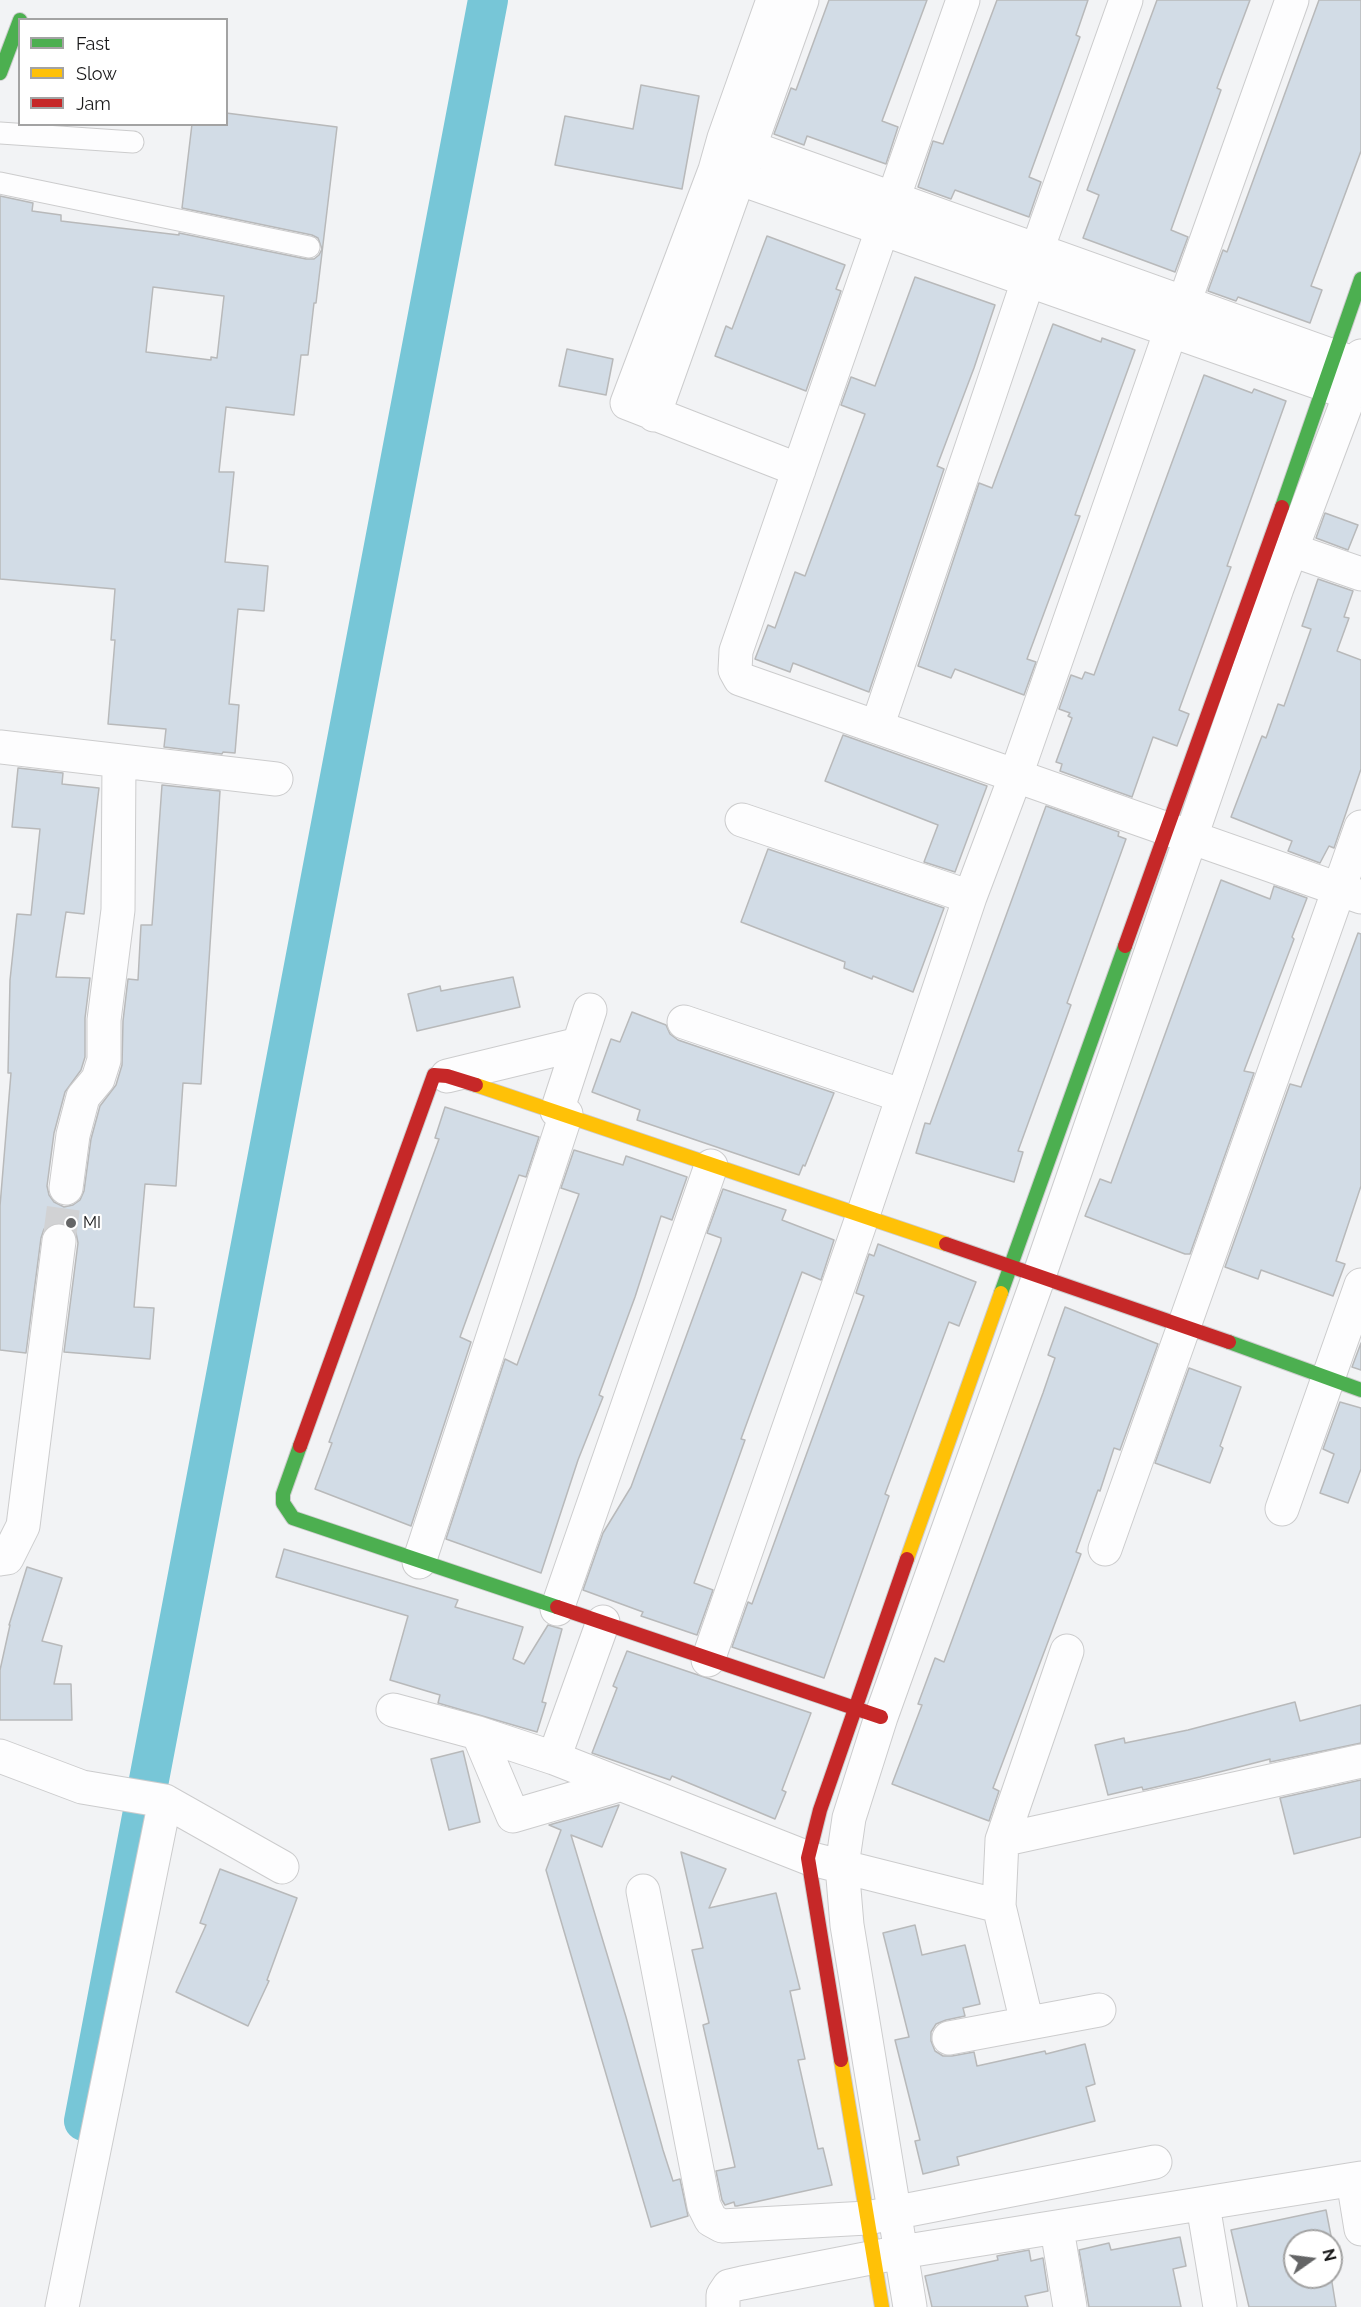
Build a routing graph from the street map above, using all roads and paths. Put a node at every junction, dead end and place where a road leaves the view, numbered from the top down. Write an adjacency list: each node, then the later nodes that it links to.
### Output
1 (773, 0): 10 (street)
2 (802, 0): 10 (street)
3 (963, 0): 13 (street)
4 (1126, 0): 16 (street)
5 (1292, 0): 19 (street)
6 (18, 24): 7 (street)
7 (0, 73)
8 (0, 134): 9 (lane)
9 (133, 142)
10 (737, 143): 11 (street); 13 (street)
11 (726, 174): 14 (street); 21 (street)
12 (0, 183): 15 (lane)
13 (893, 199): 16 (street)
14 (882, 230): 18 (street); 21 (street)
15 (309, 247)
16 (1037, 250): 19 (street)
17 (1361, 279): 20 (street)
18 (1028, 280): 19 (street); 25 (street)
19 (1178, 316): 20 (street); 28 (street)
20 (1350, 374): 22 (street); 24 (street)
21 (799, 470): 25 (street)
22 (1292, 550): 23 (street); 24 (street)
23 (1361, 574)
24 (1267, 584): 32 (street)
25 (877, 727): 28 (street)
26 (0, 747): 27 (street)
27 (119, 761): 29 (street); 42 (street)
28 (1016, 776): 32 (street); 34 (street)
29 (276, 779)
30 (742, 820): 34 (street)
31 (1361, 827): 33 (street)
32 (1179, 833): 33 (street); 45 (street)
33 (1350, 893): 47 (street)
34 (970, 897): 39 (street)
35 (590, 1010): 37 (street)
36 (684, 1022): 39 (street)
37 (579, 1044): 38 (street); 40 (street)
38 (447, 1076): 40 (street); 53 (street)
39 (903, 1096): 43 (street)
40 (562, 1113): 41 (street); 53 (street)
41 (711, 1166): 43 (street); 54 (street)
42 (66, 1188)
43 (863, 1215): 45 (street); 57 (street)
44 (60, 1241): 52 (street)
45 (1024, 1271): 47 (street); 59 (street)
46 (1361, 1285): 48 (street)
47 (1184, 1326): 48 (street); 51 (street)
48 (1328, 1378): 49 (street); 50 (street)
49 (1361, 1390)
50 (1282, 1509)
51 (1105, 1549)
52 (0, 1559)
53 (419, 1562): 54 (street)
54 (557, 1609): 55 (street)
55 (603, 1622): 57 (street); 62 (street)
56 (1067, 1651): 66 (street)
57 (708, 1660): 59 (street)
58 (393, 1710): 60 (street)
59 (868, 1713): 67 (street); 68 (street)
60 (478, 1733): 62 (street); 64 (street)
61 (0, 1756): 65 (street)
62 (554, 1758): 64 (street)
63 (1361, 1761): 66 (street)
64 (619, 1785): 67 (street)
65 (157, 1800): 69 (street); 82 (street)
66 (1002, 1840): 71 (street)
67 (808, 1858): 68 (street); 78 (street)
68 (842, 1866): 71 (street); 78 (street)
69 (282, 1867)
70 (642, 1891): 78 (street)
71 (999, 1906): 73 (street)
72 (1099, 2010): 73 (street)
73 (1027, 2023): 74 (street)
74 (949, 2038)
75 (1155, 2162): 78 (street)
76 (1357, 2179): 77 (street); 80 (street)
77 (1203, 2205): 79 (street); 87 (street)
78 (881, 2215): 81 (street)
79 (1057, 2229): 81 (street); 86 (street)
80 (1361, 2229)
81 (887, 2255): 83 (street); 84 (street); 85 (street)
82 (62, 2307)
83 (723, 2307)
84 (882, 2307)
85 (910, 2307)
86 (1070, 2307)
87 (1220, 2307)

